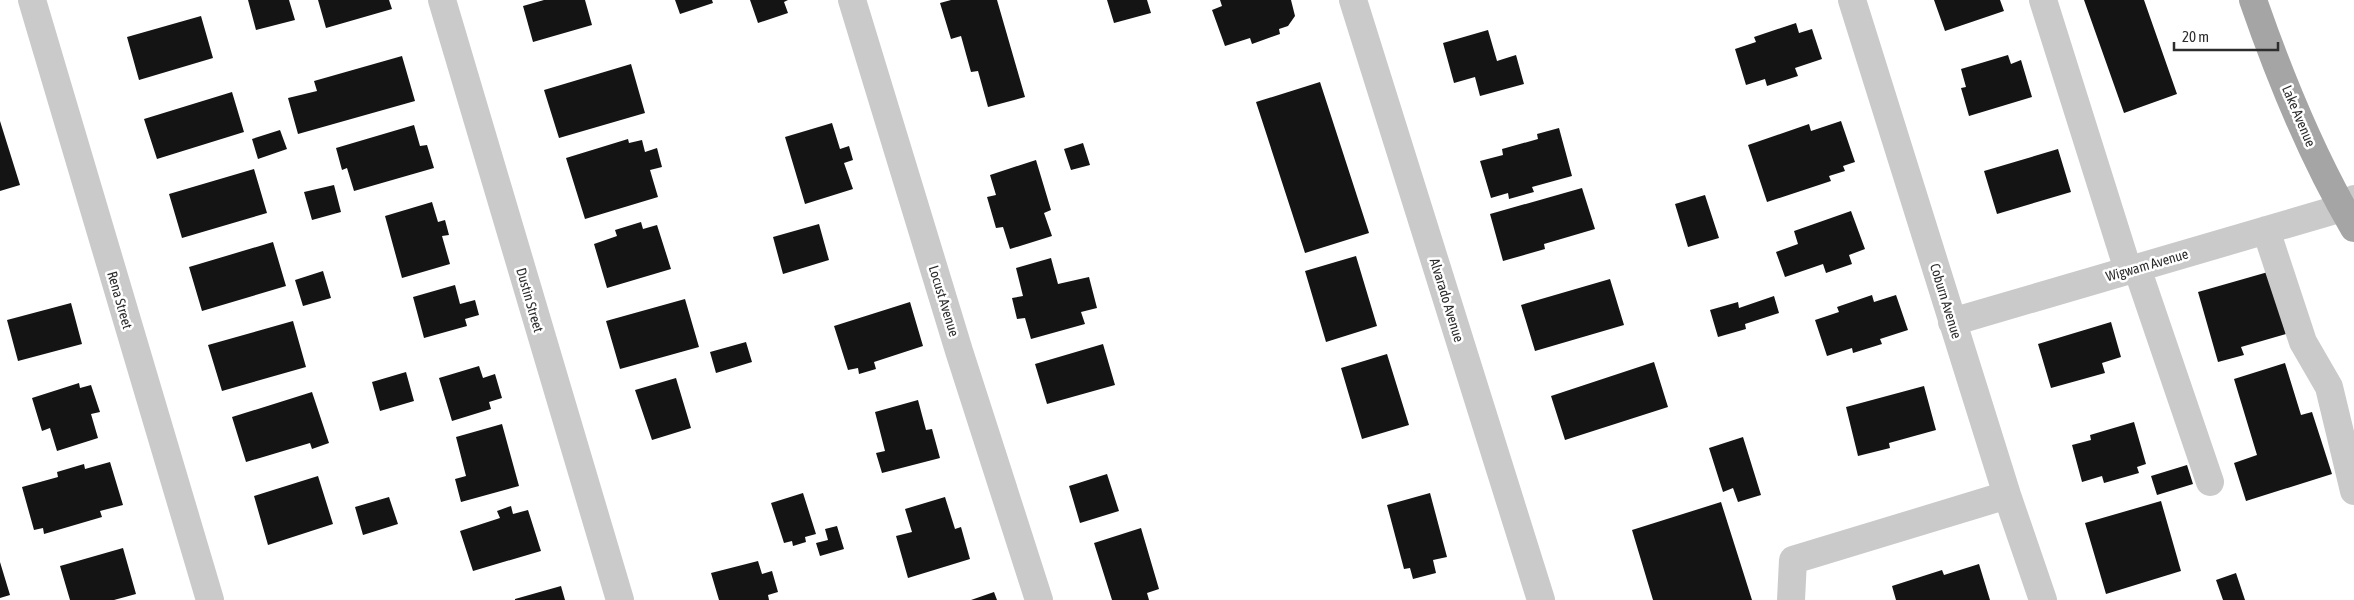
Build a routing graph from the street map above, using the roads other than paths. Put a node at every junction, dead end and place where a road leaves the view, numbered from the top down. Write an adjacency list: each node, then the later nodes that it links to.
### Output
1 (32, 0): 15 (street, Rena Street)
2 (442, 0): 16 (street, Dustin Street)
3 (852, 0): 17 (street, Locust Avenue)
4 (1353, 0): 18 (street, Alvarado Avenue)
5 (1852, 0): 11 (street, Coburn Avenue)
6 (2043, 0): 10 (street)
7 (2253, 0): 8 (main road, Lake Avenue)
8 (2350, 212): 9 (street, Wigwam Avenue)
9 (2266, 230): 10 (street, Wigwam Avenue); 13 (street)
10 (2133, 269): 11 (street, Wigwam Avenue); 12 (street)
11 (1952, 322): 14 (street, Coburn Avenue)
12 (2210, 482)
13 (2354, 491)
14 (2007, 495): 19 (street); 20 (street, Coburn Avenue)
15 (210, 600)
16 (620, 600)
17 (1039, 600)
18 (1541, 600)
19 (1791, 600)
20 (2043, 600)

